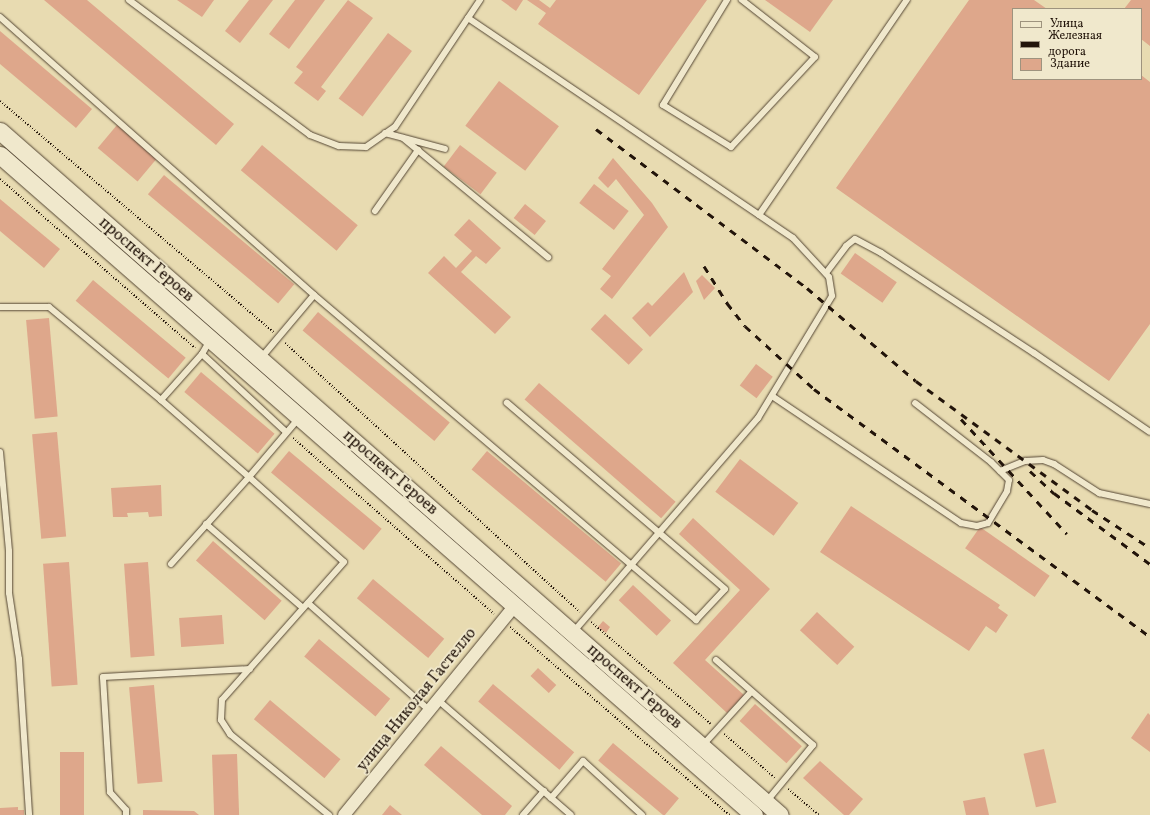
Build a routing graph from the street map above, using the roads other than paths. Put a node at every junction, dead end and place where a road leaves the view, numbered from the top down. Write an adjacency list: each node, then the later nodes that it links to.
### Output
1 (129, 0): 9 (lane)
2 (480, 0): 7 (lane)
3 (726, 0): 4 (lane)
4 (742, 0)
5 (907, 0): 15 (lane)
6 (0, 17): 18 (lane)
7 (468, 18): 9 (lane); 15 (lane)
8 (0, 131): 22 (main road, проспект Героев)
9 (385, 133): 10 (lane)
10 (403, 138): 11 (lane); 12 (lane)
11 (445, 149)
12 (418, 150): 14 (lane); 16 (lane)
13 (0, 155): 20 (main road, проспект Героев)
14 (375, 211)
15 (759, 215): 17 (lane)
16 (548, 257)
17 (826, 273): 23 (lane); 29 (lane)
18 (314, 295): 22 (lane); 37 (lane)
19 (0, 307): 24 (lane)
20 (210, 339): 21 (lane); 27 (main road, проспект Героев)
21 (202, 354): 24 (lane); 28 (lane)
22 (260, 360): 41 (main road, проспект Героев)
23 (772, 396): 31 (lane); 35 (lane)
24 (161, 400): 32 (lane)
25 (507, 404): 35 (lane)
26 (915, 404): 31 (lane)
27 (300, 417): 28 (lane); 39 (main road, проспект Героев)
28 (286, 432): 32 (lane)
29 (1150, 432)
30 (0, 452): 51 (lane)
31 (1000, 471): 33 (lane)
32 (248, 477): 34 (lane); 38 (lane)
33 (1150, 504)
34 (206, 524): 36 (lane); 40 (lane)
35 (660, 533): 37 (lane); 37 (lane)
36 (171, 564)
37 (632, 564): 41 (lane)
38 (308, 602): 40 (lane); 46 (lane)
39 (515, 605): 41 (main road, проспект Героев); 45 (street, улица Николая Гастелло)
40 (303, 608): 43 (lane)
41 (567, 640): 47 (main road, проспект Героев); 58 (main road, проспект Героев)
42 (716, 660): 44 (lane)
43 (250, 669): 52 (lane); 53 (lane)
44 (751, 692): 47 (lane); 50 (lane)
45 (439, 701): 46 (street, улица Николая Гастелло); 48 (lane)
46 (430, 711): 54 (street, улица Николая Гастелло)
47 (702, 746): 50 (main road, проспект Героев)
48 (544, 791): 49 (lane); 55 (lane)
49 (551, 798): 56 (lane); 57 (lane)
50 (766, 802): 59 (main road, проспект Героев)
51 (29, 815)
52 (126, 815)
53 (329, 815)
54 (344, 815)
55 (523, 815)
56 (571, 815)
57 (642, 815)
58 (754, 815)
59 (780, 815)

